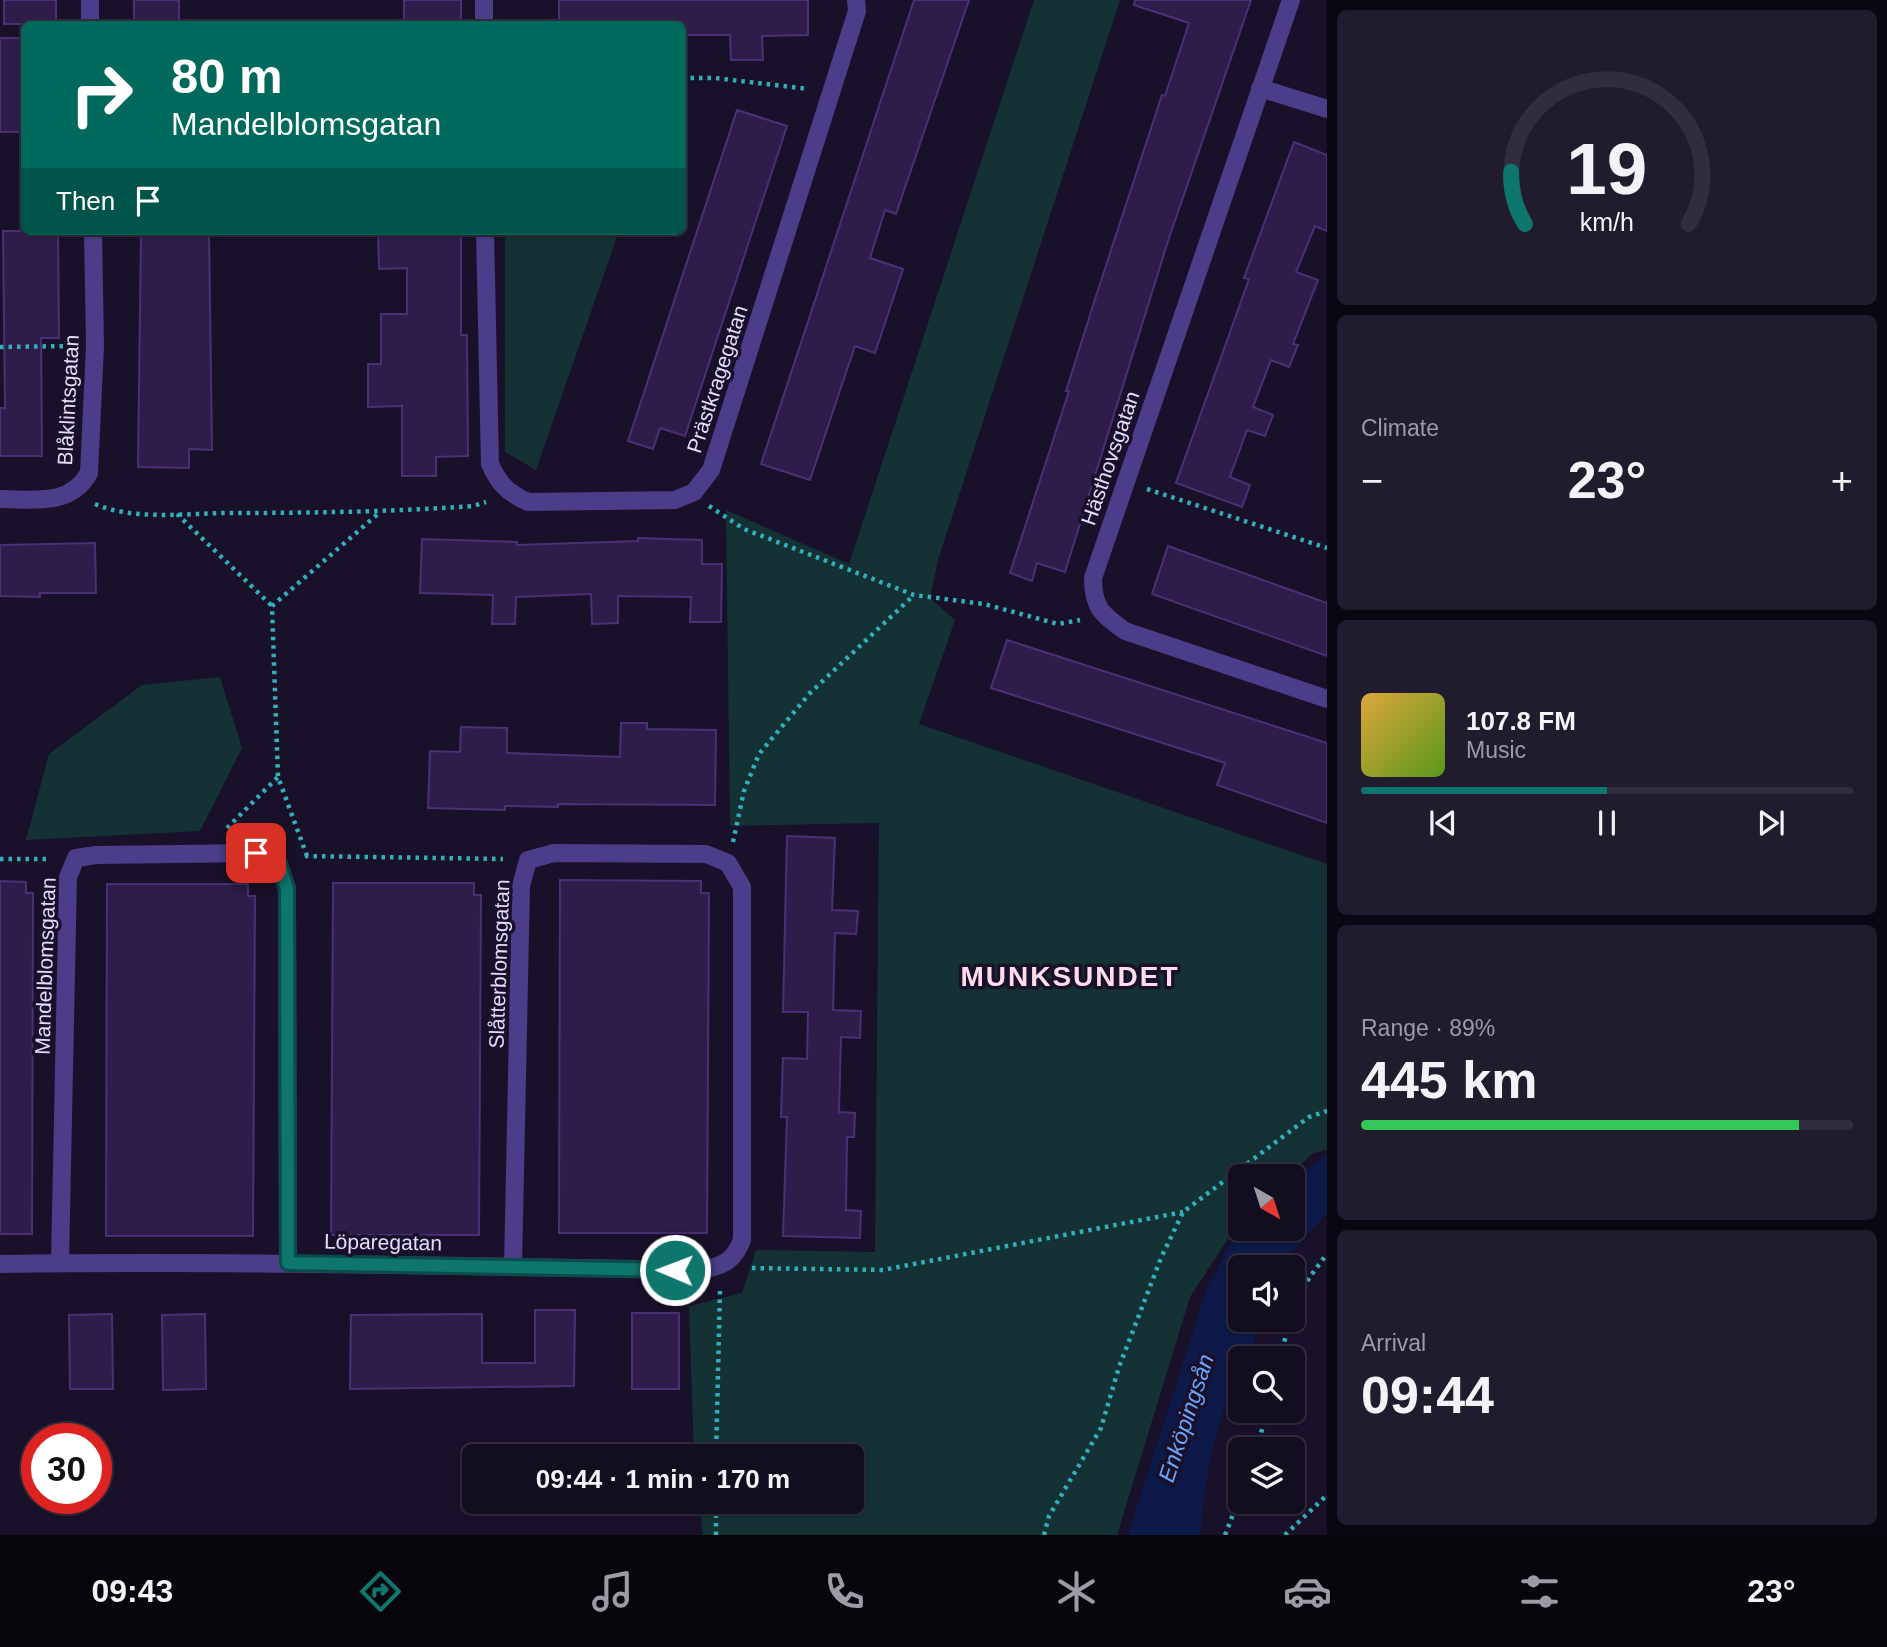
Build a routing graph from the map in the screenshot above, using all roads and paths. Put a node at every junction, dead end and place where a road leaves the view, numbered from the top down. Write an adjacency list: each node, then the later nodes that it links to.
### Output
1 (90, 0): 5 (street)
2 (484, 0): 6 (street)
3 (856, 0): 9 (street, Prästkragegatan)
4 (1291, 0): 8 (street, Hästhovsgatan)
5 (90, 21)
6 (484, 21)
7 (686, 78): 9 (path)
8 (1260, 88): 10 (street); 15 (street, Hästhovsgatan)
9 (834, 92): 16 (street, Prästkragegatan)
10 (1327, 109)
11 (93, 235): 13 (street, Blåklintsgatan)
12 (485, 235): 18 (street)
13 (95, 346): 14 (path); 17 (street, Blåklintsgatan)
14 (0, 347)
15 (1126, 482): 22 (path); 25 (street, Hästhovsgatan)
16 (694, 492): 18 (street); 23 (path)
17 (72, 494): 19 (street, Blåklintsgatan); 21 (path)
18 (511, 494): 20 (path)
19 (0, 499)
20 (379, 513): 21 (path); 24 (path)
21 (177, 514): 24 (path)
22 (1327, 548)
23 (914, 596): 25 (path); 33 (path)
24 (272, 606): 27 (path)
25 (1105, 616): 26 (street)
26 (1327, 699)
27 (278, 777): 28 (path); 29 (path)
28 (203, 852): 30 (street, Mandelblomsgatan); 34 (street, Mandelblomsgatan)
29 (307, 856): 32 (path); 34 (path)
30 (76, 858): 31 (path); 38 (street, Mandelblomsgatan)
31 (0, 859)
32 (528, 860): 33 (street, Slåtterblomsgatan); 42 (street, Slåtterblomsgatan)
33 (728, 863): 41 (street)
34 (279, 864): 39 (street)
35 (1327, 1111): 36 (path)
36 (1183, 1212): 41 (path); 49 (path)
37 (1327, 1254): 43 (path)
38 (60, 1263): 39 (street, Löparegatan); 40 (street, Löparegatan)
39 (288, 1263): 42 (street, Löparegatan)
40 (0, 1264)
41 (723, 1266): 42 (street, Löparegatan); 44 (path)
42 (513, 1267)
43 (1305, 1286)
44 (716, 1444)
45 (1327, 1495): 51 (path)
46 (716, 1514): 48 (path)
47 (1233, 1514): 50 (path)
48 (716, 1535)
49 (1044, 1535)
50 (1225, 1535)
51 (1285, 1535)

